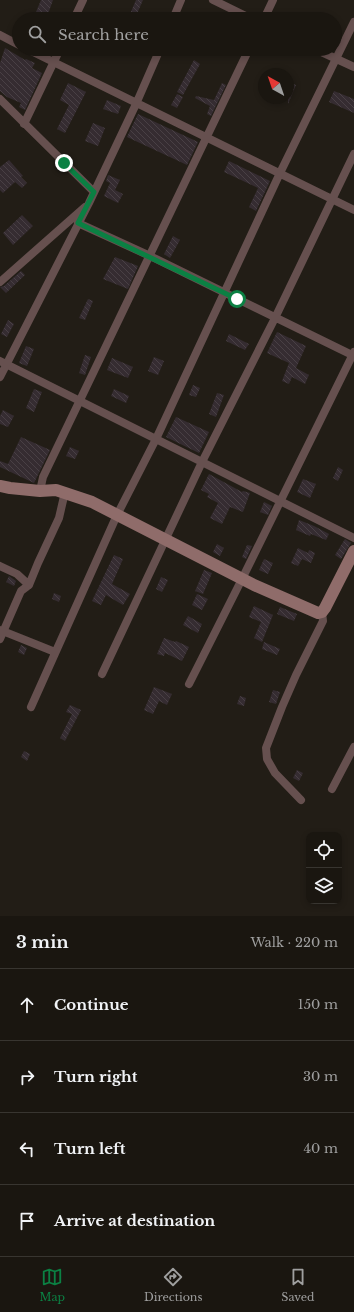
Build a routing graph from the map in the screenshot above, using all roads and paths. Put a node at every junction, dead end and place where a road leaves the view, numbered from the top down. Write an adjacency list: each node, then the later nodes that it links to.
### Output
1 (83, 0): 5 (street)
2 (181, 0): 6 (street)
3 (212, 0): 7 (street)
4 (273, 0): 8 (street)
5 (77, 12)
6 (176, 12)
7 (237, 12)
8 (267, 12)
9 (354, 22): 12 (street)
10 (0, 35): 11 (street)
11 (12, 41)
12 (342, 47)
13 (40, 56): 20 (street)
14 (56, 56): 20 (street)
15 (157, 56): 23 (street)
16 (246, 56): 25 (street)
17 (330, 56): 19 (street)
18 (337, 56): 19 (street)
19 (336, 59): 21 (street); 27 (street)
20 (53, 63): 23 (street); 24 (street)
21 (354, 67)
22 (0, 99): 24 (street)
23 (136, 104): 25 (street); 28 (street)
24 (24, 124): 28 (street)
25 (207, 137): 27 (street); 33 (street)
26 (354, 154): 29 (street)
27 (280, 173): 29 (street); 35 (street)
28 (94, 192): 30 (street)
29 (332, 200): 31 (street); 36 (street)
30 (89, 203): 32 (street); 34 (street)
31 (354, 210)
32 (78, 223): 33 (street); 38 (street)
33 (150, 256): 35 (street); 40 (street)
34 (0, 282)
35 (224, 293): 36 (street); 41 (street)
36 (275, 318): 37 (street); 42 (street)
37 (353, 355): 46 (street)
38 (3, 363): 39 (street); 40 (street)
39 (0, 378)
40 (80, 401): 41 (street); 44 (street)
41 (156, 439): 42 (street); 47 (street)
42 (202, 462): 46 (street); 49 (street)
43 (0, 486): 44 (street)
44 (40, 491): 45 (street)
45 (65, 492): 47 (street); 53 (street)
46 (280, 501): 48 (street); 52 (street)
47 (118, 515): 49 (street); 56 (street)
48 (354, 538)
49 (165, 540): 52 (street); 57 (street)
50 (354, 551): 54 (street)
51 (0, 566): 53 (street)
52 (242, 579): 54 (street); 58 (street)
53 (29, 585): 55 (street)
54 (322, 612): 62 (street)
55 (1, 634): 56 (street)
56 (55, 652): 59 (street)
57 (102, 674)
58 (189, 684)
59 (31, 707)
60 (354, 747): 61 (street)
61 (332, 789)
62 (301, 800)

